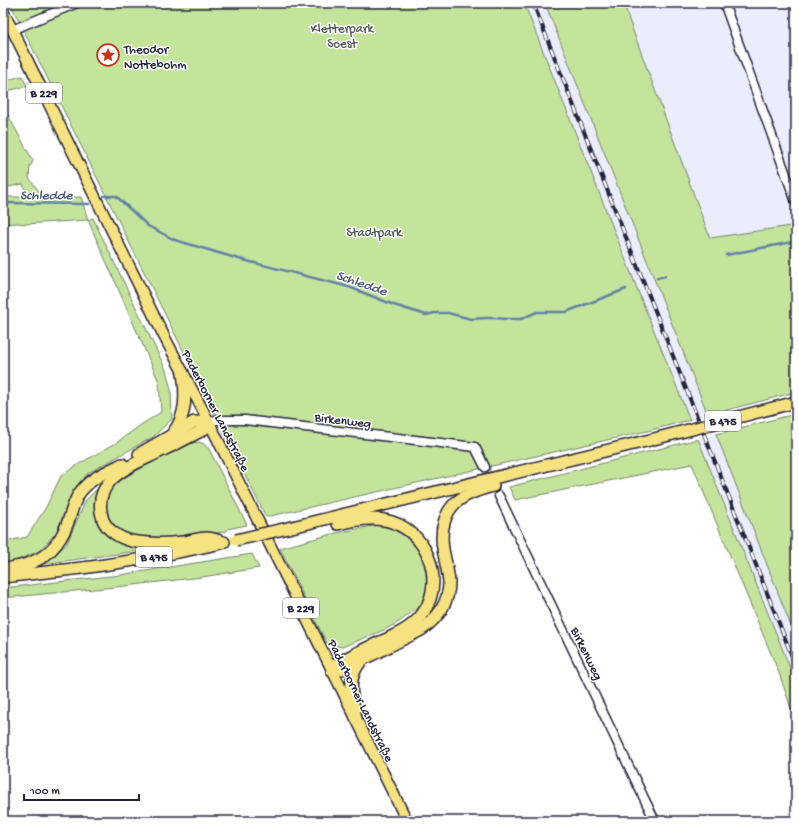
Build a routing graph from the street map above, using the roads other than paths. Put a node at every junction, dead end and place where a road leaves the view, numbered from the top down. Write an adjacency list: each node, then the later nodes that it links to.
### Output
1 (77, 3): 4 (street)
2 (724, 3): 5 (street)
3 (3, 11): 4 (main road, Paderborner Landstraße / B 229)
4 (12, 30): 6 (main road, Paderborner Landstraße / B 229)
5 (796, 202)
6 (183, 372): 8 (main road, Paderborner Landstraße / B 229); 9 (highway)
7 (796, 402): 11 (highway, B 475, bridge)
8 (209, 422): 9 (highway); 10 (street, Birkenweg); 14 (highway); 18 (main road, Paderborner Landstraße / B 229)
9 (173, 434): 15 (highway)
10 (485, 467)
11 (538, 468): 13 (highway, B 475); 17 (highway)
12 (499, 496): 21 (street, Birkenweg)
13 (312, 522): 14 (highway, B 475, bridge); 18 (highway)
14 (224, 542): 16 (highway, B 475)
15 (3, 570)
16 (3, 577)
17 (362, 660): 18 (highway); 19 (highway)
18 (332, 671): 19 (main road, Paderborner Landstraße)
19 (356, 718): 20 (main road, Paderborner Landstraße)
20 (407, 821)
21 (655, 821)

